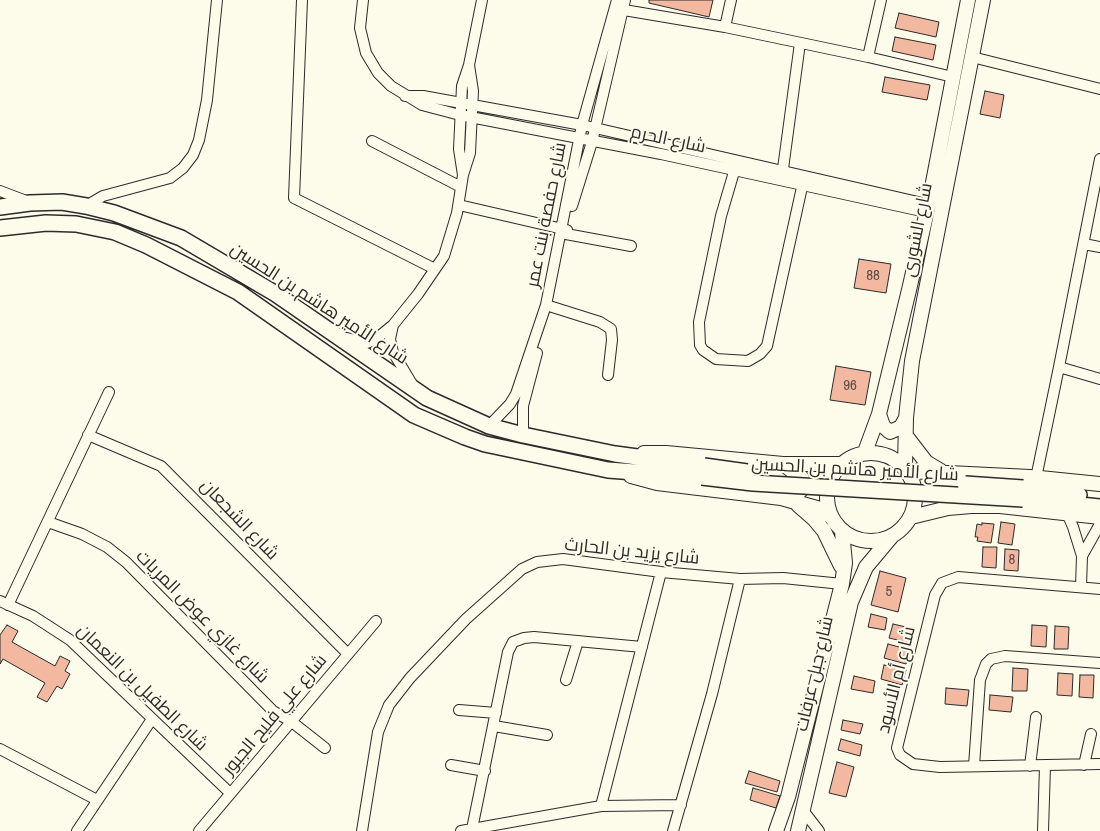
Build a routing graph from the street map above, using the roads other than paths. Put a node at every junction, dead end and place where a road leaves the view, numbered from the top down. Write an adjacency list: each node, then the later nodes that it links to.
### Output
1 (217, 0): 37 (street)
2 (302, 0): 45 (street)
3 (363, 0): 17 (street, شارع الحرم)
4 (482, 0): 14 (street)
5 (731, 0): 10 (street)
6 (881, 0): 12 (street)
7 (968, 0): 15 (main road, شارع الشورى)
8 (983, 0): 13 (main road, شارع الشورى)
9 (620, 5): 10 (street); 22 (street, شارع حفصة بنت عمر); 23 (street, شارع حفصة بنت عمر)
10 (725, 27): 11 (street)
11 (800, 43): 12 (street); 31 (street)
12 (868, 56): 15 (street)
13 (972, 57): 16 (street); 55 (main road, شارع الشورى)
14 (469, 64): 18 (street); 19 (street)
15 (953, 77): 39 (main road, شارع الشورى)
16 (1100, 89)
17 (404, 96): 18 (street, شارع الحرم); 20 (street, شارع الحرم)
18 (461, 104): 19 (street, شارع الحرم); 20 (street)
19 (472, 106): 21 (street); 22 (street, شارع الحرم)
20 (460, 116): 21 (street, شارع الحرم); 30 (street)
21 (472, 118): 24 (street, شارع الحرم); 30 (street)
22 (582, 125): 23 (street, شارع الحرم); 24 (street, شارع حفصة بنت عمر)
23 (594, 128): 26 (street, شارع حفصة بنت عمر); 27 (street, شارع الحرم)
24 (579, 138): 26 (street, شارع الحرم); 41 (street, شارع حفصة بنت عمر)
25 (372, 141): 33 (street)
26 (592, 142): 27 (street, شارع الحرم); 41 (street, شارع حفصة بنت عمر)
27 (662, 150): 29 (street, شارع الحرم)
28 (1100, 159): 42 (street)
29 (736, 166): 31 (street, شارع الحرم); 32 (street)
30 (463, 175): 33 (street)
31 (782, 175): 32 (street, شارع الحرم)
32 (803, 180): 39 (street, شارع الحرم)
33 (461, 187): 36 (street)
34 (0, 191): 35 (street)
35 (30, 203): 37 (highway, شارع الأمير هاشم بن الحسين); 38 (highway, شارع الأمير هاشم بن الحسين)
36 (459, 205): 41 (street); 45 (street)
37 (86, 206): 48 (highway, شارع الأمير هاشم بن الحسين)
38 (0, 207)
39 (927, 208): 54 (main road, شارع الشورى)
40 (0, 228): 64 (highway, شارع الأمير هاشم بن الحسين)
41 (565, 231): 43 (street); 46 (street, شارع حفصة بنت عمر)
42 (1084, 244): 44 (street); 49 (street)
43 (631, 246)
44 (1100, 247)
45 (435, 269): 47 (street)
46 (549, 306): 50 (street); 56 (street, شارع حفصة بنت عمر); 59 (street, شارع حفصة بنت عمر)
47 (393, 325): 48 (street); 52 (street)
48 (337, 336): 52 (highway, شارع الأمير هاشم بن الحسين)
49 (1059, 367): 51 (street); 69 (street)
50 (608, 375)
51 (1100, 378)
52 (416, 390): 56 (highway, شارع الأمير هاشم بن الحسين)
53 (109, 392): 58 (street)
54 (879, 414): 55 (main road); 60 (main road, شارع الشورى)
55 (906, 418): 57 (main road, شارع الشورى)
56 (490, 426): 59 (highway, شارع الأمير هاشم بن الحسين)
57 (905, 434): 65 (main road, شارع الشورى); 67 (main road)
58 (88, 435): 80 (street); 95 (street, شارع الشجعان)
59 (523, 436): 61 (highway, شارع الأمير هاشم بن الحسين)
60 (865, 452): 63 (main road); 65 (main road)
61 (616, 454): 62 (main road, شارع الأمير هاشم بن الحسين); 66 (highway, شارع الأمير هاشم بن الحسين)
62 (783, 464): 63 (main road, شارع الأمير هاشم بن الحسين); 73 (main road)
63 (840, 464): 77 (main road)
64 (608, 470): 66 (highway, شارع الأمير هاشم بن الحسين); 73 (main road, شارع الأمير هاشم بن الحسين)
65 (906, 470): 67 (main road, شارع الأمير هاشم بن الحسين); 78 (main road)
66 (703, 472): 71 (highway, شارع الأمير هاشم بن الحسين, bridge)
67 (944, 472): 68 (main road, شارع الأمير هاشم بن الحسين)
68 (962, 474): 69 (main road, شارع الأمير هاشم بن الحسين); 75 (main road)
69 (1036, 478): 70 (main road, شارع الأمير هاشم بن الحسين)
70 (1100, 484)
71 (1023, 493): 72 (highway, شارع الأمير هاشم بن الحسين); 74 (highway, شارع الأمير هاشم بن الحسين)
72 (1100, 497)
73 (788, 500): 77 (main road, شارع الأمير هاشم بن الحسين); 87 (main road)
74 (1100, 507)
75 (948, 508): 76 (main road, شارع الأمير هاشم بن الحسين); 78 (main road, شارع الأمير هاشم بن الحسين)
76 (1067, 513): 79 (main road, شارع الأمير هاشم بن الحسين); 84 (street)
77 (830, 516): 82 (main road)
78 (911, 516): 83 (main road)
79 (1100, 516)
80 (48, 522): 91 (street); 102 (street, شارع غازي عوض المريات)
81 (1100, 524): 84 (street)
82 (842, 531): 83 (main road); 87 (main road, شارع جبل عرفات)
83 (892, 536): 85 (main road, شارع جبل عرفات)
84 (1082, 556): 89 (street)
85 (866, 567): 87 (main road); 119 (main road, شارع جبل عرفات)
86 (662, 572): 88 (street, شارع يزيد بن الحارث); 94 (street); 123 (street, شارع يزيد بن الحارث)
87 (843, 573): 88 (street, شارع يزيد بن الحارث); 126 (main road, شارع جبل عرفات)
88 (740, 579): 117 (street)
89 (1081, 587): 90 (street, شارع أم الأسود); 111 (street, شارع أم الأسود)
90 (1100, 589)
91 (4, 603): 101 (street, شارع الطفيل بن النعمان)
92 (376, 622): 95 (street, شارع علي فليح الجبور)
93 (578, 641): 94 (street); 97 (street); 99 (street)
94 (642, 647): 118 (street)
95 (348, 654): 102 (street, شارع علي فليح الجبور)
96 (1100, 663): 111 (street)
97 (566, 680)
98 (459, 710): 99 (street)
99 (496, 713): 103 (street)
100 (1036, 718): 112 (street)
101 (152, 719): 115 (street, شارع الطفيل بن النعمان); 116 (street)
102 (292, 722): 107 (street, شارع غازي عوض المريات); 115 (street, شارع علي فليح الجبور)
103 (494, 726): 105 (street); 114 (street)
104 (1091, 734): 110 (street)
105 (547, 735)
106 (0, 748): 116 (street)
107 (325, 748)
108 (1100, 764): 110 (street, شارع أم الأسود)
109 (451, 765): 114 (street)
110 (1084, 765): 113 (street, شارع أم الأسود)
111 (974, 766): 112 (street, شارع أم الأسود)
112 (1030, 766): 113 (street, شارع أم الأسود)
113 (1045, 766): 129 (street)
114 (485, 771): 120 (street)
115 (230, 793): 122 (street, شارع علي فليح الجبور)
116 (97, 800): 121 (street)
117 (681, 804): 118 (street); 125 (street)
118 (601, 806): 120 (street)
119 (802, 808): 127 (main road, شارع جبل عرفات); 128 (street)
120 (472, 829): 124 (street)
121 (78, 831)
122 (199, 831)
123 (362, 831)
124 (461, 831)
125 (673, 831)
126 (776, 831)
127 (798, 831)
128 (819, 831)
129 (1043, 831)

